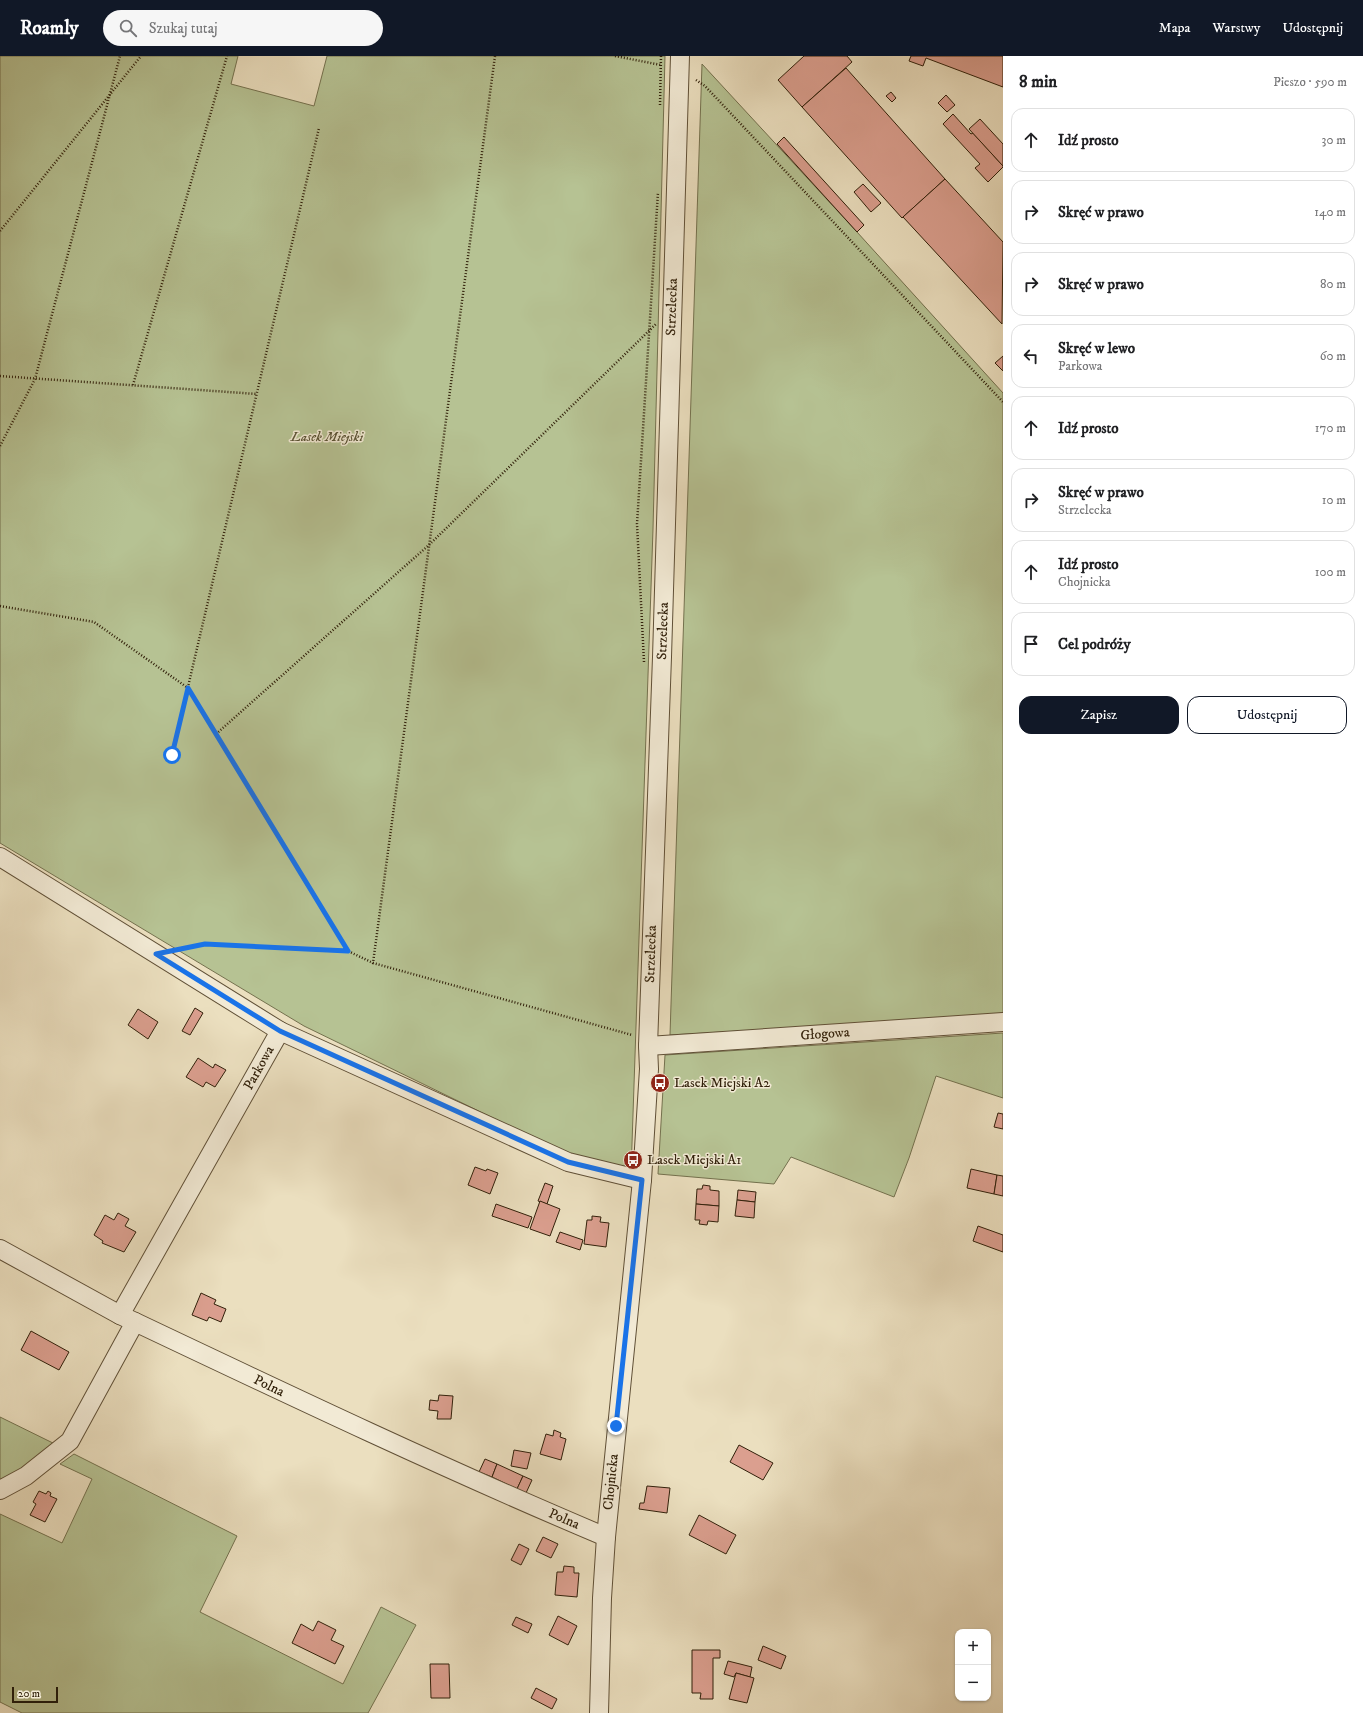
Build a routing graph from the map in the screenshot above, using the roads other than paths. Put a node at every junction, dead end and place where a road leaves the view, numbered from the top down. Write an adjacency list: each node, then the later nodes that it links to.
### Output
1 (680, 64): 5 (street, Strzelecka)
2 (0, 857): 4 (street, Parkowa)
3 (1003, 1022): 5 (street, Głogowa)
4 (280, 1031): 6 (street); 9 (street, Parkowa)
5 (648, 1046): 6 (street, Strzelecka)
6 (642, 1180): 7 (street, Strzelecka)
7 (640, 1205): 11 (street, Chojnicka)
8 (0, 1249): 9 (street, Polna)
9 (128, 1318): 10 (street); 11 (street, Polna)
10 (0, 1490)
11 (606, 1537): 12 (street, Chojnicka)
12 (599, 1713)

